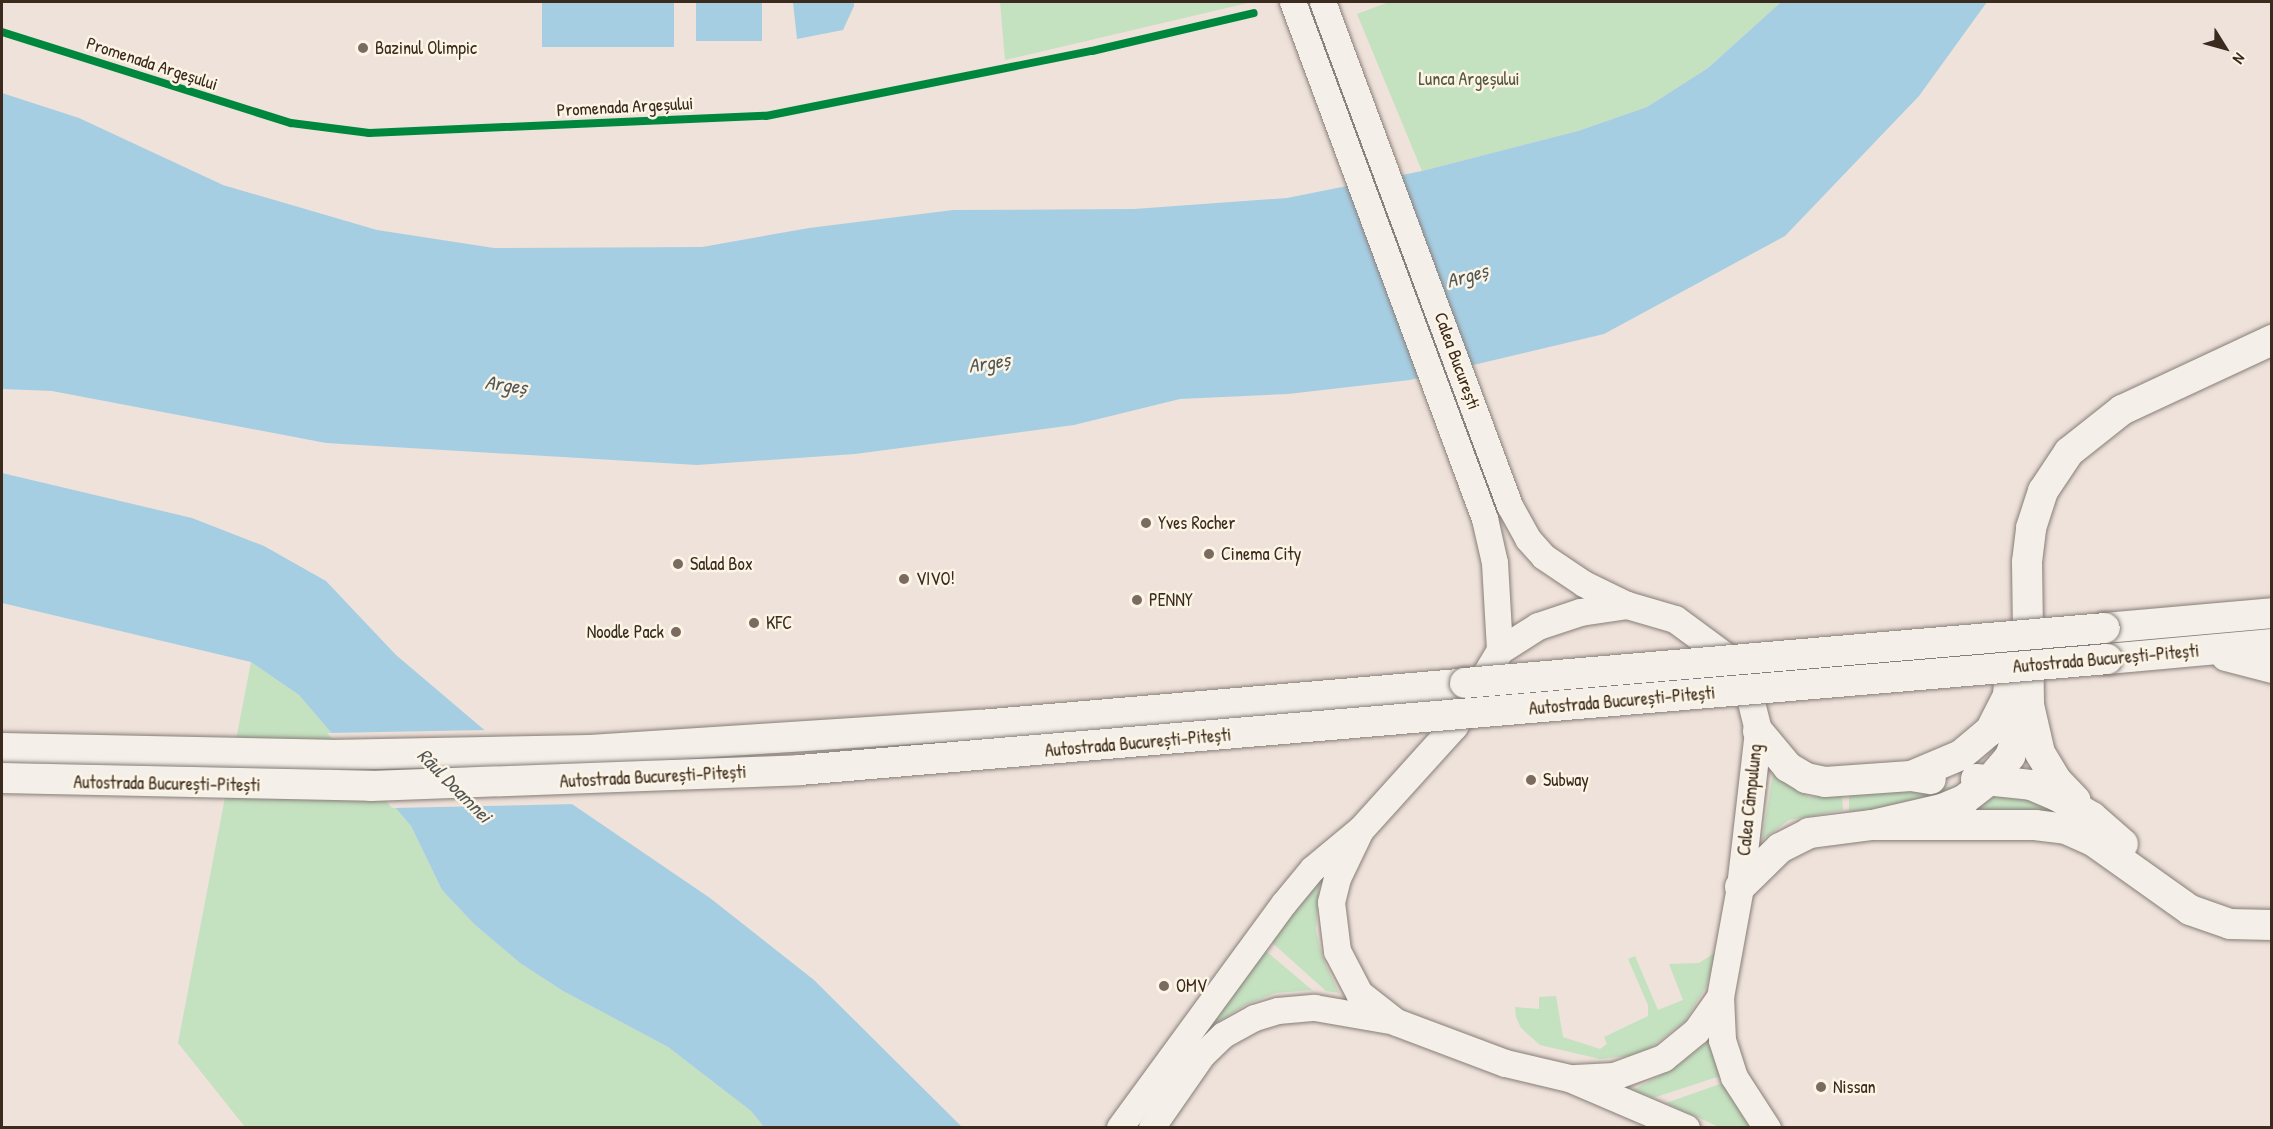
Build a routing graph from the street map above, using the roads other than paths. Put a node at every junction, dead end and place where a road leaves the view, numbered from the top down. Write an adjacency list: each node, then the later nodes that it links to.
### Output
1 (1293, 2): 8 (main road, Calea București)
2 (1323, 2): 5 (main road, Calea București)
3 (2271, 323): 14 (highway)
4 (2271, 340): 11 (highway)
5 (1627, 605): 8 (highway, Calea Câmpulung); 12 (highway, Calea Câmpulung)
6 (2271, 613): 13 (highway, Autostrada București-Pitești, bridge)
7 (2271, 644): 9 (highway, Autostrada București-Pitești)
8 (1500, 650): 19 (highway, Calea Câmpulung)
9 (2203, 650): 10 (highway); 15 (highway, Autostrada București-Pitești, bridge)
10 (2271, 668)
11 (2029, 704): 16 (highway); 17 (highway)
12 (1758, 731): 14 (highway); 20 (highway, Calea Câmpulung)
13 (2, 748)
14 (1911, 776): 16 (highway)
15 (2, 778)
16 (1991, 779): 17 (highway); 18 (highway)
17 (2092, 817): 21 (highway)
18 (1872, 825): 20 (highway); 22 (highway)
19 (1360, 830): 24 (highway, Calea Câmpulung); 26 (main road)
20 (1740, 887): 23 (highway, Calea Câmpulung)
21 (2271, 907)
22 (2271, 925)
23 (1720, 997): 25 (highway); 29 (highway, Calea Câmpulung)
24 (1396, 1022): 25 (highway); 27 (main road)
25 (1569, 1078): 28 (highway)
26 (1120, 1128)
27 (1152, 1128)
28 (1686, 1128)
29 (1767, 1128)

